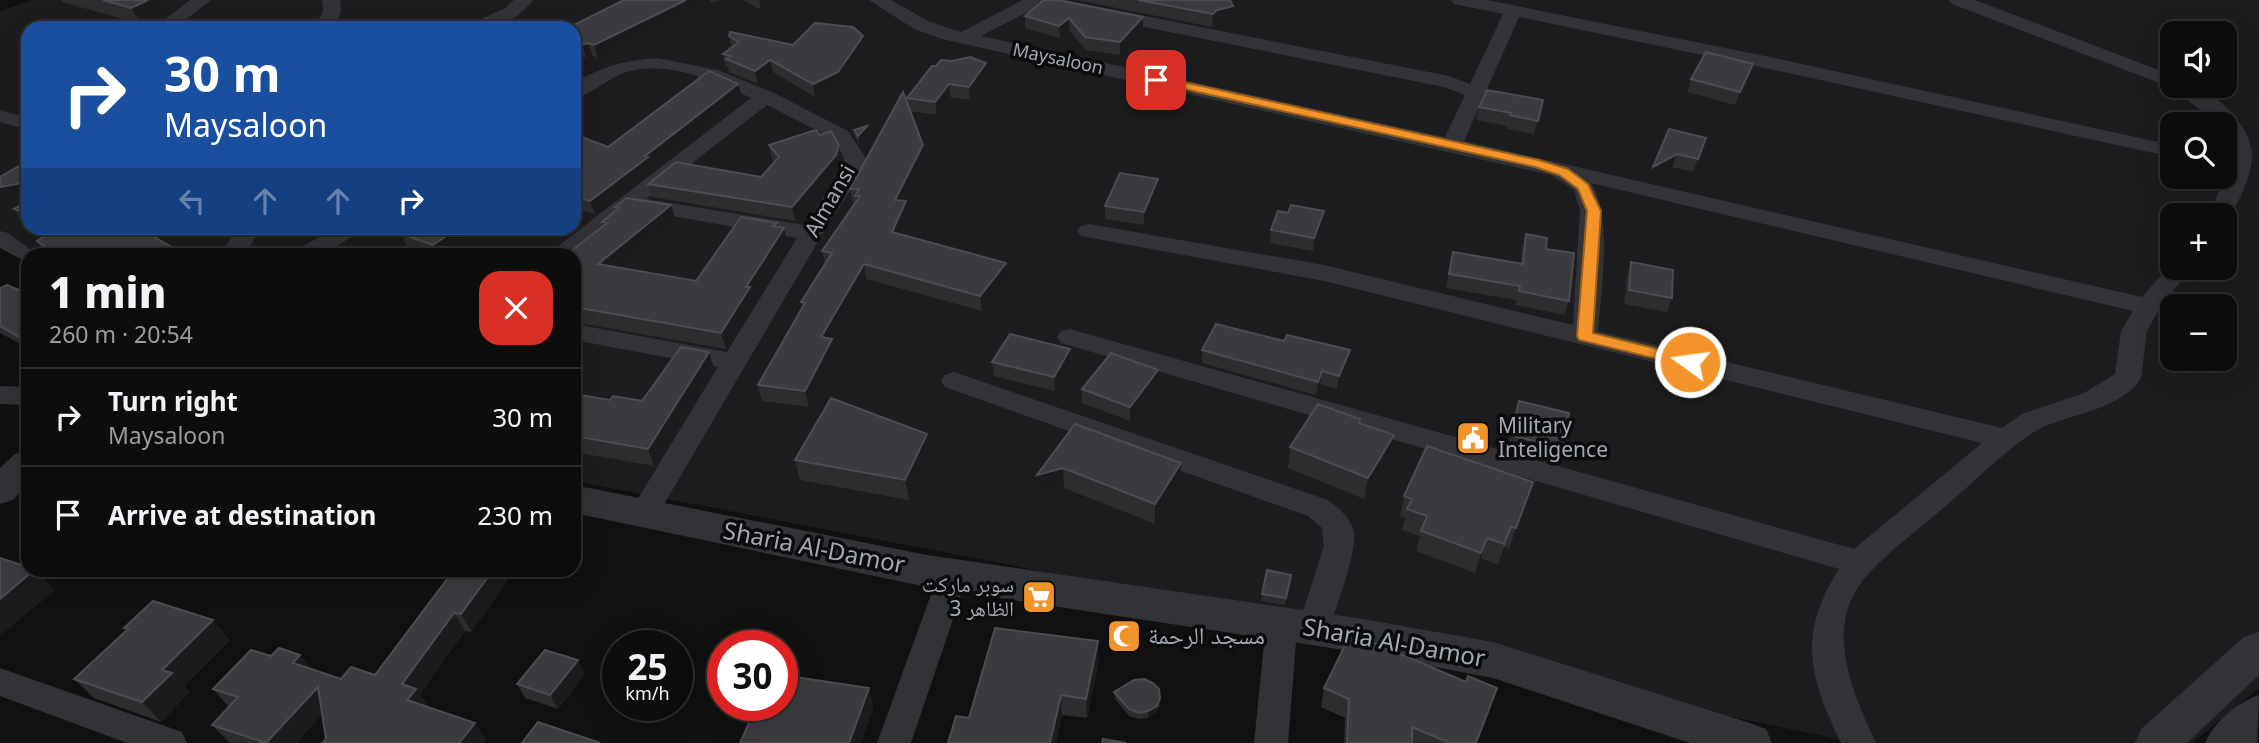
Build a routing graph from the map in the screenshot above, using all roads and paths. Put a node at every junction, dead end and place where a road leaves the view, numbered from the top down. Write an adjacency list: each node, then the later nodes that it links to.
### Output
1 (202, 0): 8 (street)
2 (331, 0): 9 (street)
3 (524, 0): 10 (street)
4 (878, 0): 11 (street, Maysaloon)
5 (1460, 0): 7 (street)
6 (1958, 0): 12 (street)
7 (1508, 7): 14 (street); 22 (street)
8 (173, 21)
9 (327, 21)
10 (492, 21)
11 (963, 38): 14 (street); 21 (street, Maysaloon)
12 (2160, 77)
13 (581, 88): 15 (street, Almansi)
14 (1476, 93): 21 (street)
15 (765, 97): 25 (street); 27 (street, Almansi)
16 (2202, 98): 17 (street)
17 (2217, 112)
18 (0, 116): 19 (street)
19 (21, 122)
20 (2237, 132): 23 (street)
21 (1452, 145): 24 (street, Maysaloon)
22 (2160, 148)
23 (2237, 152)
24 (1555, 169): 34 (street); 36 (street, Maysaloon)
25 (626, 202): 27 (street); 31 (street)
26 (1089, 231): 36 (street)
27 (811, 233): 38 (street, Almansi)
28 (338, 235): 30 (street)
29 (0, 238): 32 (street)
30 (316, 248)
31 (566, 248)
32 (21, 252)
33 (2170, 280): 34 (street)
34 (2148, 306): 42 (street)
35 (581, 332): 38 (street)
36 (1585, 336): 42 (street)
37 (1070, 337): 47 (street)
38 (736, 362): 46 (street, Almansi)
39 (954, 381): 49 (street)
40 (0, 395): 41 (street)
41 (21, 396)
42 (2006, 439): 47 (street)
43 (21, 470): 44 (street)
44 (0, 490)
45 (581, 501): 46 (street, Sharia Al-Damor)
46 (643, 514): 48 (street, Sharia Al-Damor)
47 (1860, 563): 57 (street)
48 (953, 575): 49 (street, Sharia Al-Damor); 54 (street)
49 (1297, 626): 55 (street); 56 (street, Sharia Al-Damor)
50 (2259, 649): 58 (street)
51 (0, 682): 53 (street)
52 (2259, 714): 59 (street)
53 (170, 743)
54 (894, 743)
55 (1271, 743)
56 (1750, 743)
57 (1859, 743)
58 (2158, 743)
59 (2227, 743)

